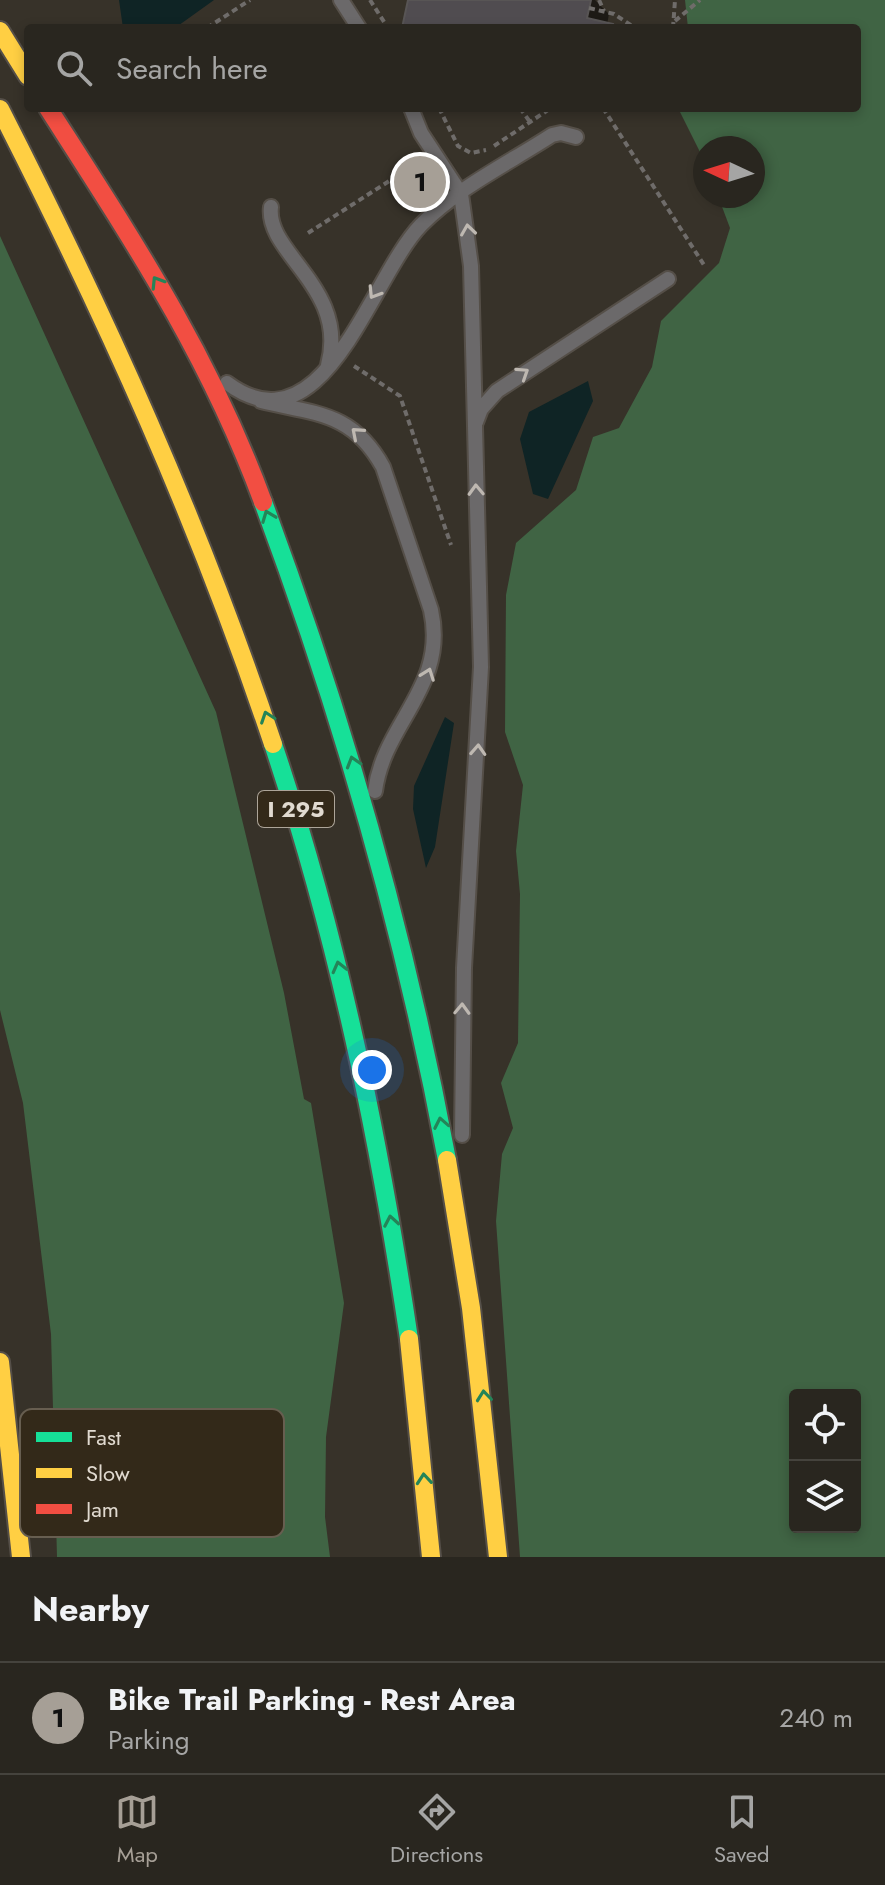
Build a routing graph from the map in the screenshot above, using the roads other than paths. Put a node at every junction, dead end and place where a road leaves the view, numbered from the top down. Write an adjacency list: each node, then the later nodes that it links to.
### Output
1 (341, 0): 2 (lane)
2 (356, 24)
3 (0, 31): 4 (highway)
4 (24, 70)
5 (0, 109): 20 (highway, I 295, one-way to 5)
6 (50, 112): 12 (highway, one-way to 6)
7 (413, 112): 9 (lane)
8 (576, 137): 9 (lane)
9 (461, 194): 13 (lane, one-way to 13); 15 (lane, one-way to 9)
10 (271, 207): 13 (lane)
11 (668, 279): 15 (lane, one-way to 11)
12 (192, 339): 14 (lane); 16 (highway, one-way to 12)
13 (324, 376): 14 (lane)
14 (261, 401): 16 (lane, one-way to 14)
15 (475, 430): 17 (lane, one-way to 15)
16 (379, 851): 17 (highway, one-way to 16)
17 (473, 1311): 21 (highway, one-way to 17)
18 (0, 1362): 19 (highway)
19 (21, 1557)
20 (431, 1557)
21 (498, 1557)

